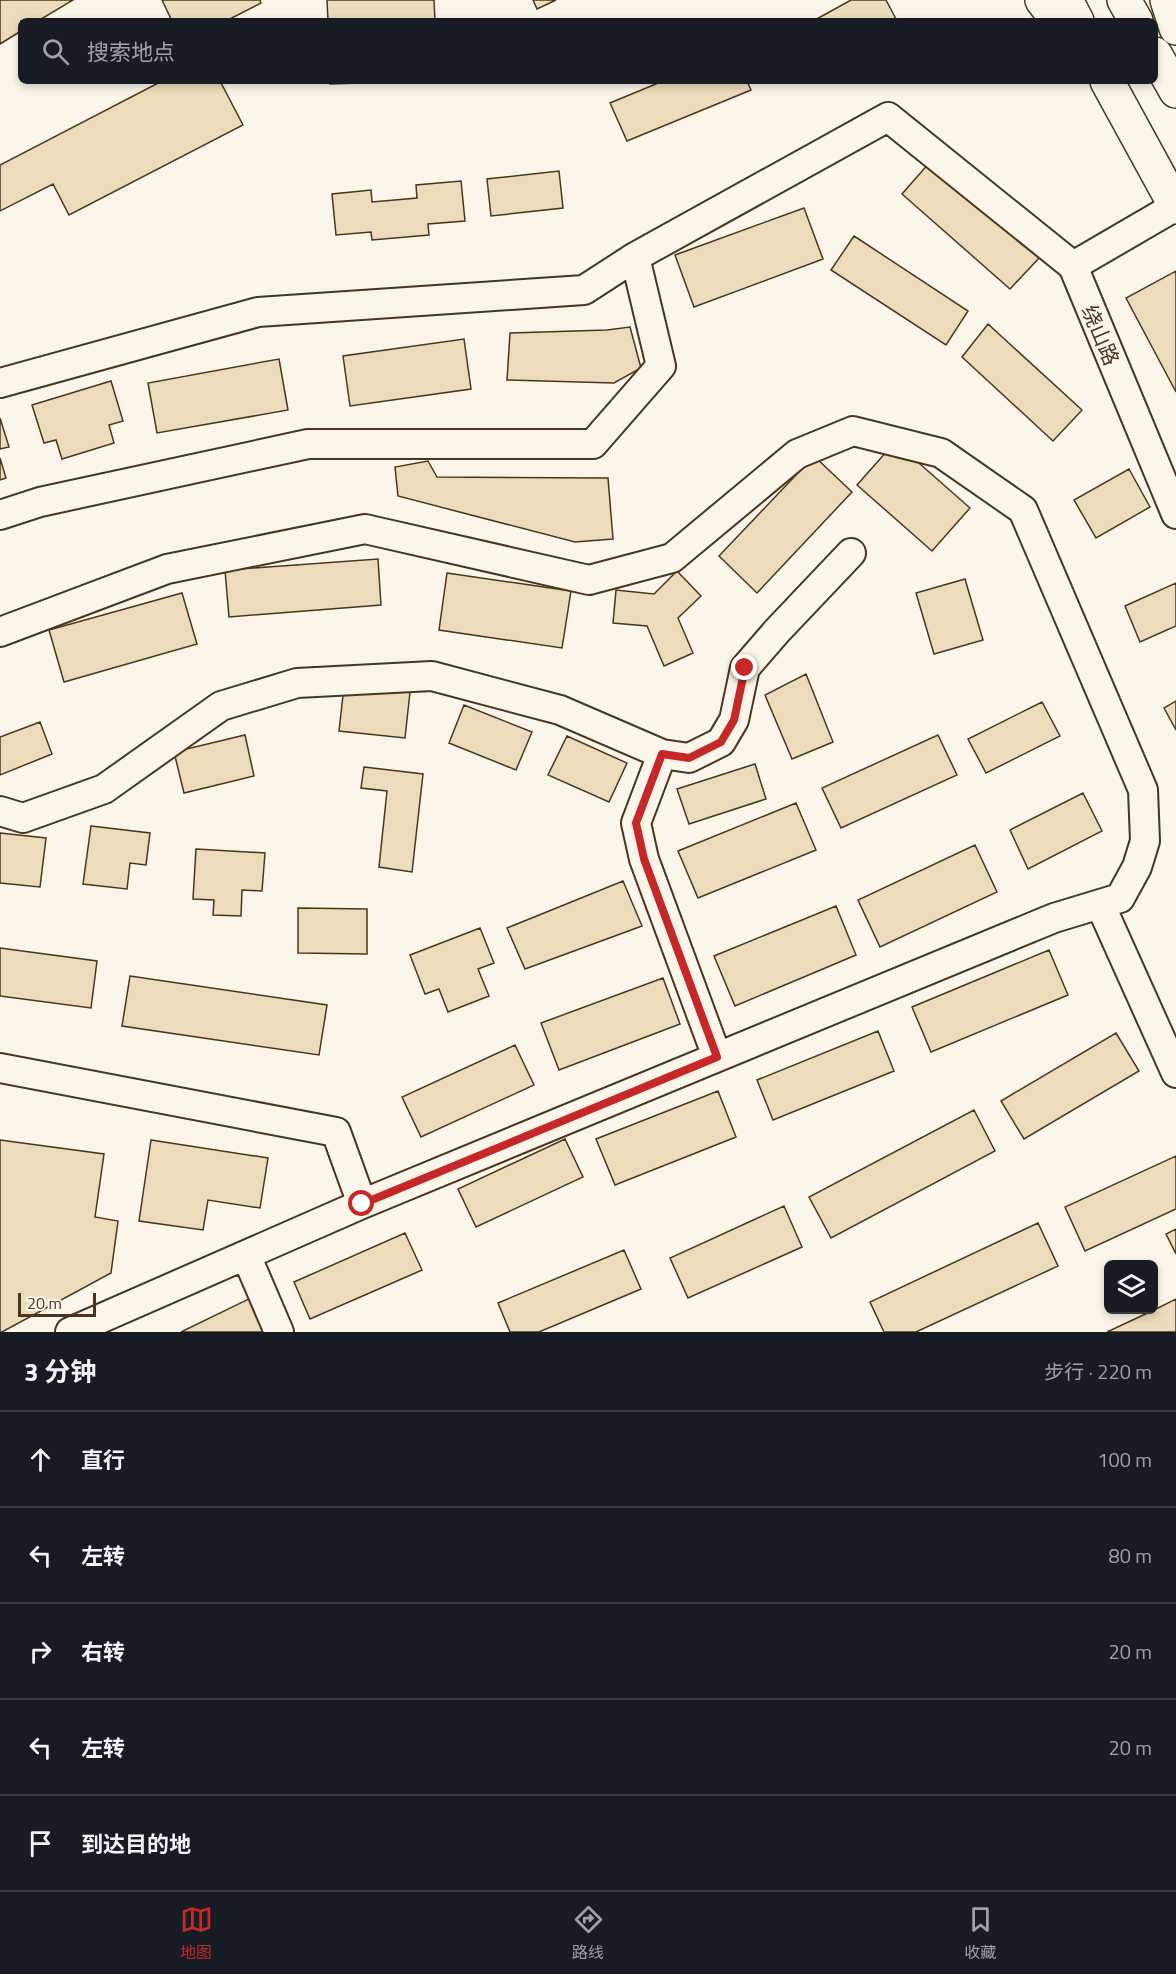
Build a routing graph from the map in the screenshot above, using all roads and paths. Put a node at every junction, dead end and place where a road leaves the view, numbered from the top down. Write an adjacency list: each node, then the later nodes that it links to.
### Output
1 (1042, 0): 5 (main road)
2 (1066, 0): 6 (main road)
3 (1124, 0): 7 (main road)
4 (1167, 0): 8 (main road)
5 (1056, 18)
6 (1075, 18)
7 (1134, 18)
8 (1176, 28)
9 (1158, 59): 11 (main road)
10 (1109, 88): 12 (main road)
11 (1176, 92)
12 (1176, 207): 14 (street)
13 (635, 257): 14 (street); 15 (street); 16 (street)
14 (1073, 266): 17 (street, 绕山路)
15 (0, 383)
16 (0, 514)
17 (1176, 514)
18 (851, 553): 20 (street)
19 (0, 632): 22 (street)
20 (662, 754): 21 (street); 23 (street)
21 (0, 811)
22 (1100, 904): 23 (street); 25 (street)
23 (717, 1057): 26 (street)
24 (0, 1068): 26 (street)
25 (1176, 1073)
26 (362, 1204): 27 (street)
27 (246, 1255): 28 (street); 29 (street)
28 (70, 1332)
29 (279, 1332)

